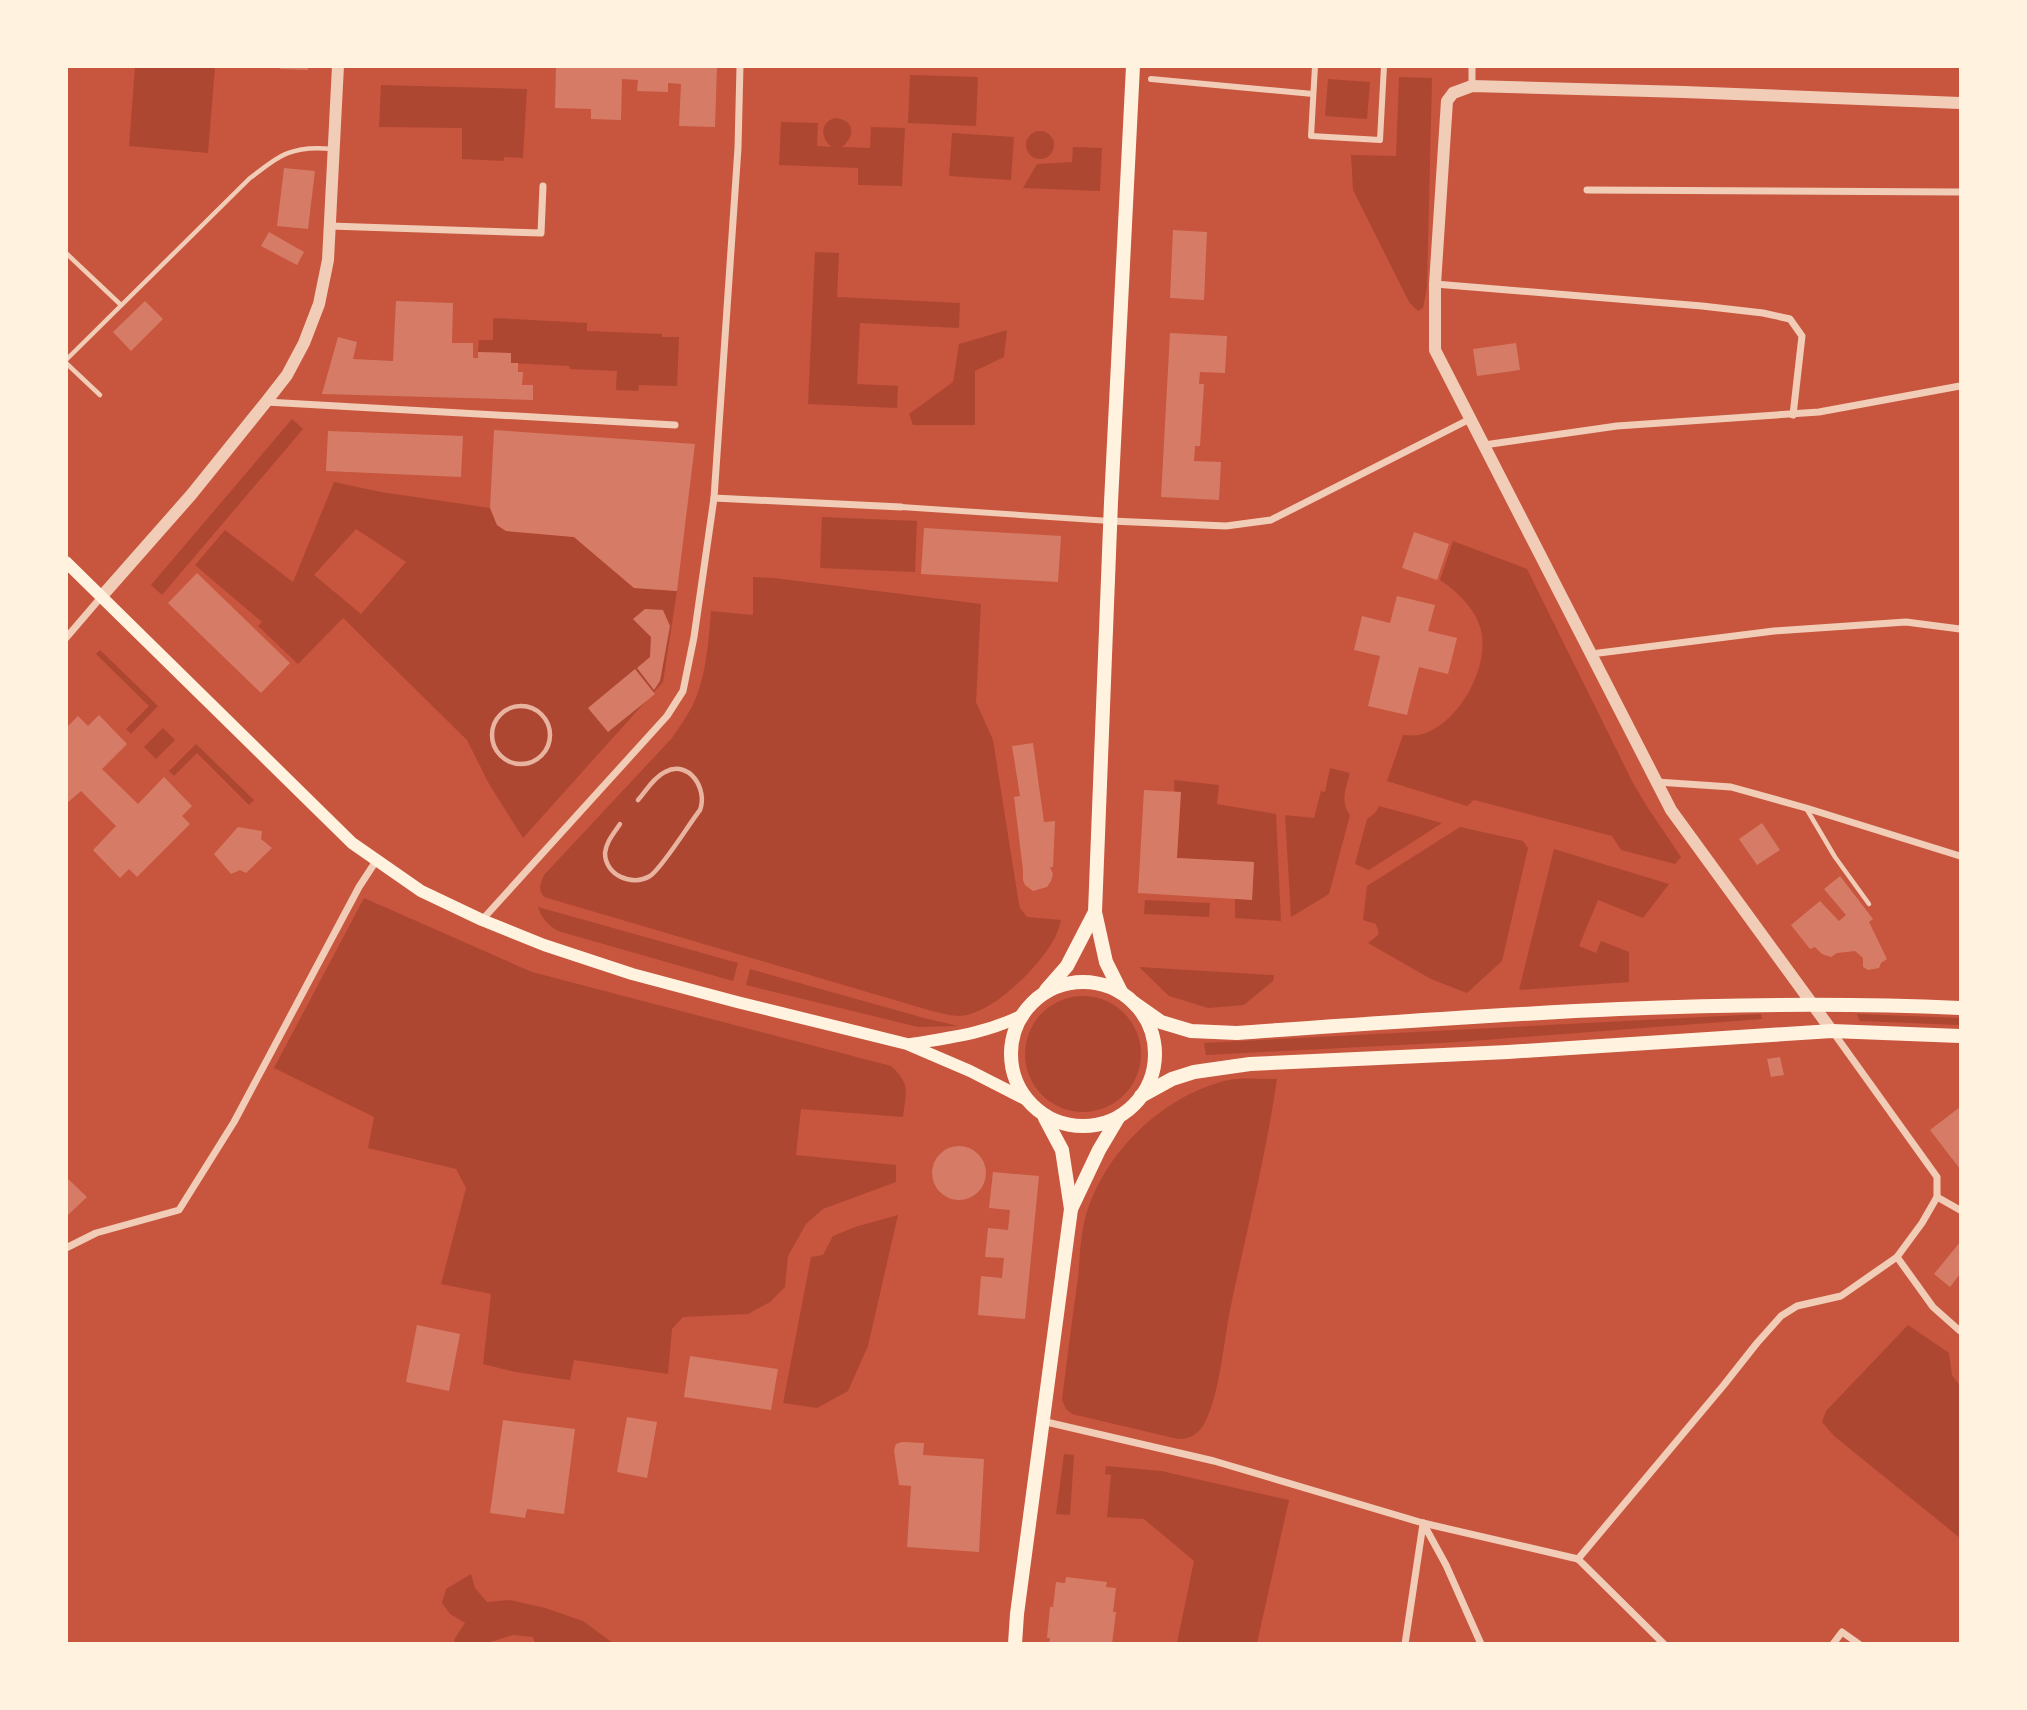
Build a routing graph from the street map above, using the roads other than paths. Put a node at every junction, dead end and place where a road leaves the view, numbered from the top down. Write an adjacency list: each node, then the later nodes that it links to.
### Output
1 (338, 66): 11 (street)
2 (740, 66): 27 (street)
3 (1133, 66): 29 (main road)
4 (1315, 66): 9 (street)
5 (1384, 66): 9 (street)
6 (1472, 66): 8 (street)
7 (1151, 79): 9 (street)
8 (1472, 86): 10 (street); 17 (street)
9 (1313, 94)
10 (1961, 103)
11 (334, 149): 15 (street); 18 (lane)
12 (543, 186): 15 (street)
13 (1587, 190): 14 (street)
14 (1961, 192)
15 (330, 226): 22 (street)
16 (66, 253): 18 (lane)
17 (1435, 284): 23 (street); 24 (street)
18 (121, 305): 19 (lane)
19 (66, 361): 21 (lane)
20 (1961, 386): 23 (street)
21 (100, 395)
22 (266, 402): 25 (street); 31 (street)
23 (1793, 415): 26 (street)
24 (1470, 419): 26 (street); 29 (street)
25 (675, 425)
26 (1484, 445): 34 (street)
27 (714, 498): 28 (street); 41 (street)
28 (901, 507): 29 (street)
29 (1110, 521): 40 (main road)
30 (66, 562): 31 (main road)
31 (102, 596): 33 (street); 38 (main road)
32 (1961, 629): 34 (street)
33 (66, 638)
34 (1591, 654): 35 (street)
35 (1656, 782): 36 (street); 45 (street)
36 (1806, 807): 37 (street); 39 (lane)
37 (1961, 856)
38 (376, 861): 41 (main road); 58 (street)
39 (1869, 904)
40 (1095, 912): 42 (main road); 43 (main road)
41 (482, 920): 50 (main road)
42 (1121, 992): 43 (main road); 44 (main road)
43 (1043, 993): 47 (main road)
44 (1134, 1003): 45 (main road); 51 (main road)
45 (1812, 1003): 46 (main road); 48 (street)
46 (1961, 1008)
47 (1021, 1016): 50 (main road); 52 (main road)
48 (1832, 1031): 49 (main road); 51 (main road); 55 (street)
49 (1961, 1036)
50 (907, 1044): 52 (main road)
51 (1141, 1096): 54 (main road)
52 (1026, 1099): 53 (main road)
53 (1045, 1118): 54 (main road); 56 (main road)
54 (1118, 1118): 56 (main road)
55 (1937, 1197): 57 (street); 59 (street)
56 (1070, 1209): 61 (main road)
57 (1961, 1210)
58 (66, 1248)
59 (1897, 1257): 60 (street); 63 (street)
60 (1961, 1331)
61 (1042, 1421): 62 (street); 64 (main road)
62 (1423, 1523): 63 (street); 65 (street); 66 (street)
63 (1578, 1559): 67 (street)
64 (1015, 1643)
65 (1405, 1643)
66 (1481, 1643)
67 (1664, 1643)
68 (1833, 1643): 69 (street)
69 (1859, 1643)

